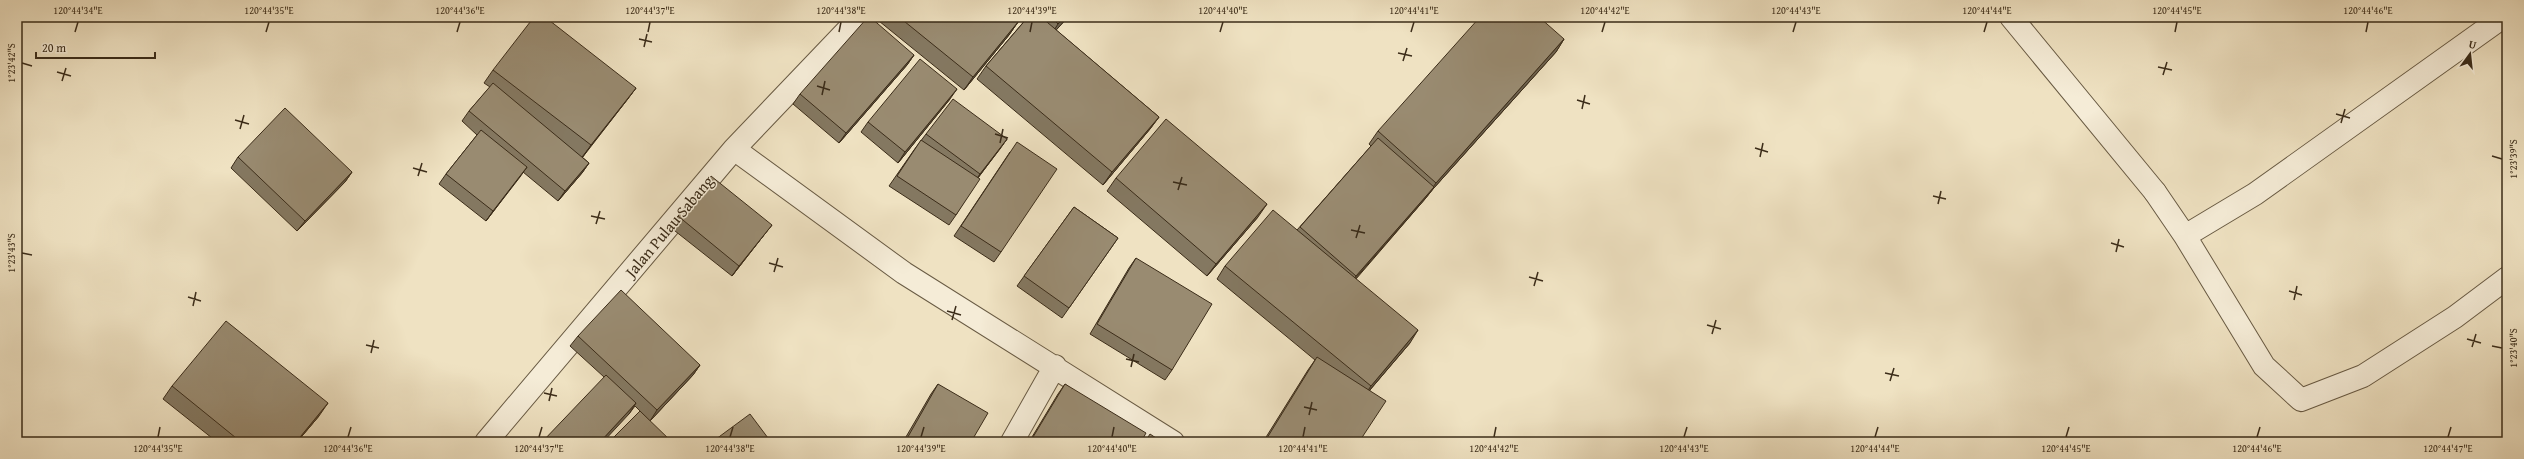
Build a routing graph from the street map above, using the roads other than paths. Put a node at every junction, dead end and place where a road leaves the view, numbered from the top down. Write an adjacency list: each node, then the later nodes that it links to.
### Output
1 (860, 17): 4 (street, Jalan Pulau Sabang)
2 (2011, 17): 5 (street)
3 (2503, 17): 5 (street)
4 (734, 149): 7 (street); 8 (street, Jalan Pulau Sabang)
5 (2185, 236): 6 (street)
6 (2507, 278)
7 (1055, 366): 9 (street); 10 (street)
8 (486, 442)
9 (1012, 442)
10 (1173, 442)

